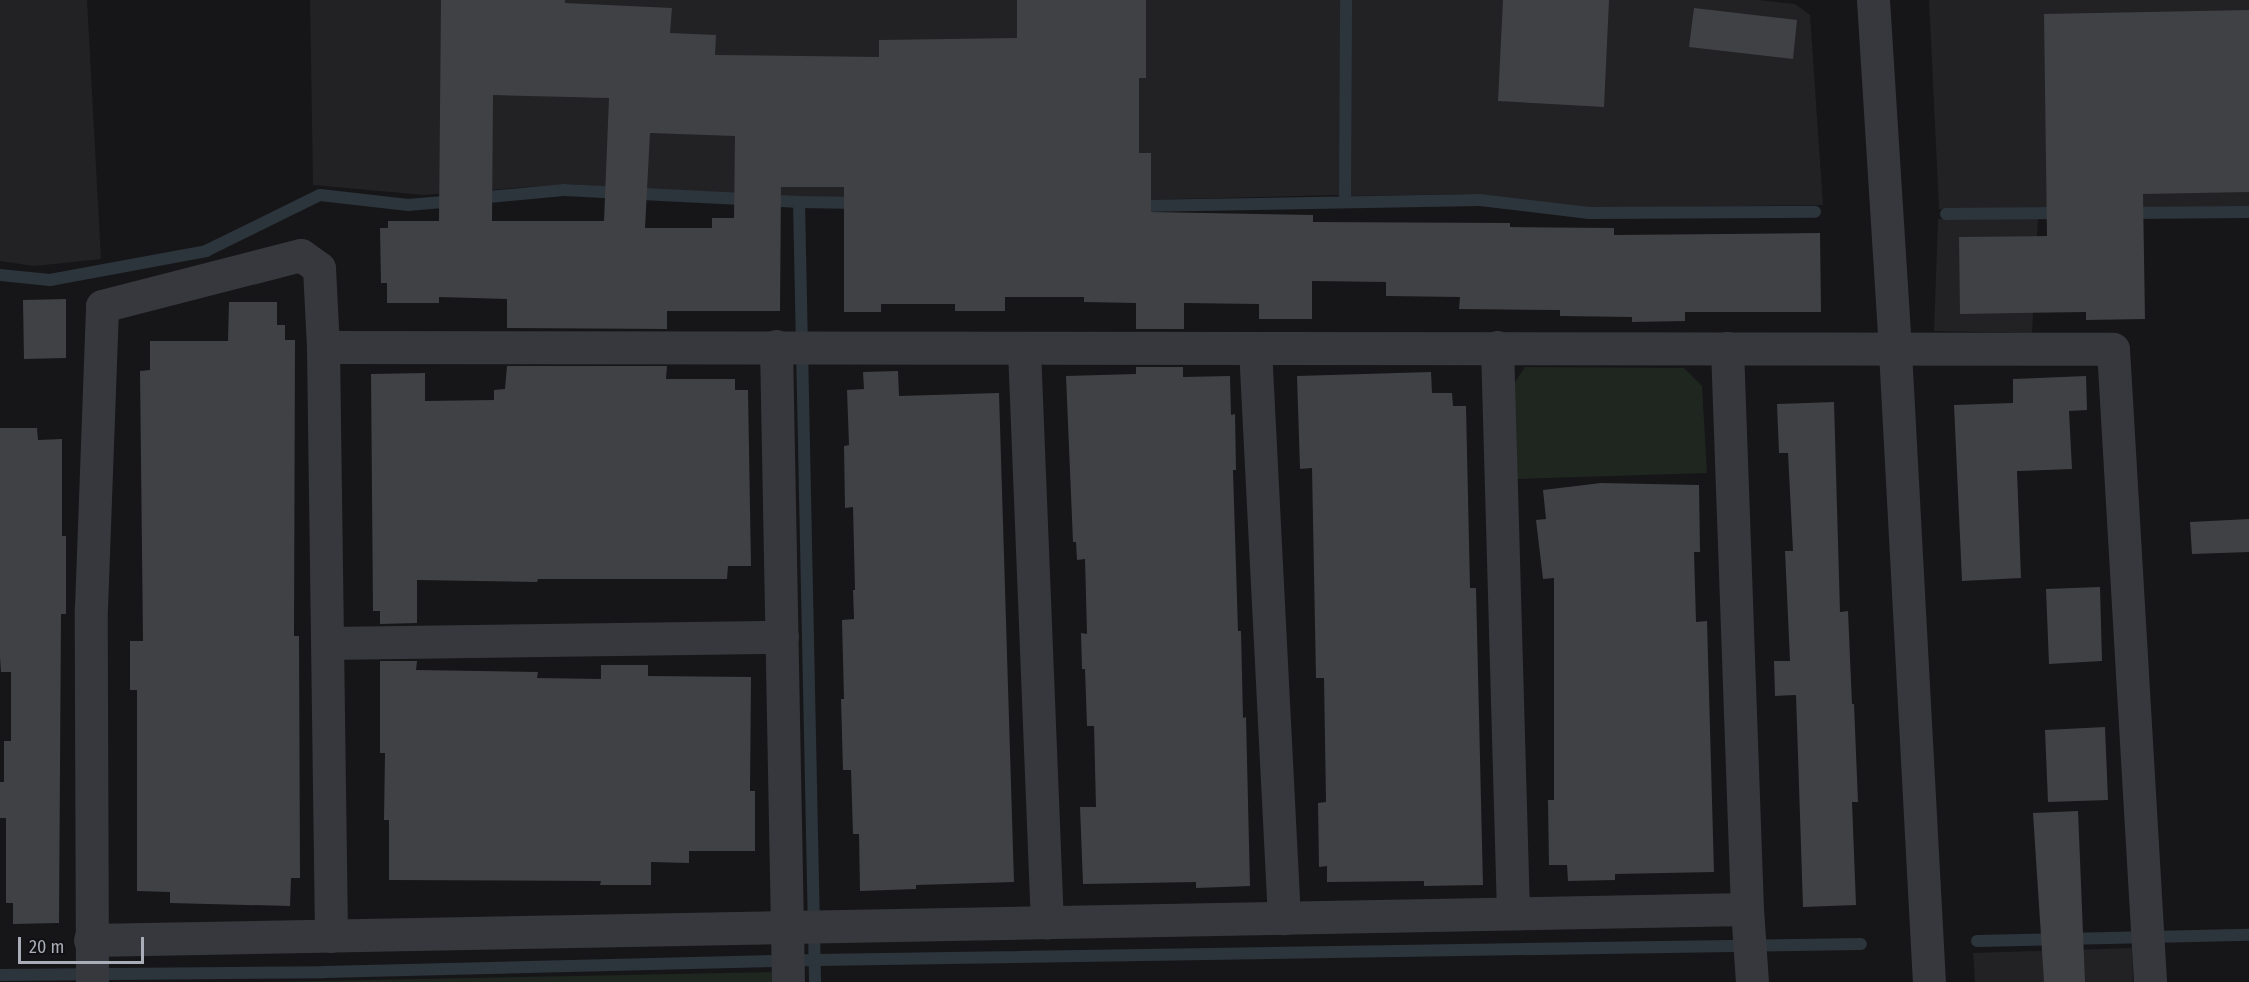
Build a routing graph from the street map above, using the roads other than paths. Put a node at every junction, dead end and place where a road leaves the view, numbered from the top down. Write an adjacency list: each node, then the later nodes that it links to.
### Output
1 (1873, 0): 8 (street)
2 (795, 346): 3 (street); 7 (street); 9 (street)
3 (323, 347): 10 (street); 17 (street)
4 (1497, 347): 5 (street); 6 (street); 11 (street)
5 (1255, 348): 7 (street); 12 (street)
6 (1726, 348): 8 (street); 15 (street)
7 (1024, 350): 13 (street)
8 (1895, 351): 18 (street); 19 (street)
9 (782, 637): 10 (street); 16 (street)
10 (327, 643): 14 (street)
11 (1513, 913): 12 (street); 15 (street)
12 (1284, 918): 13 (street)
13 (1047, 923): 16 (street)
14 (331, 936): 16 (street); 17 (street)
15 (1749, 944)
16 (797, 946)
17 (90, 959)
18 (2149, 967)
19 (1929, 982)

